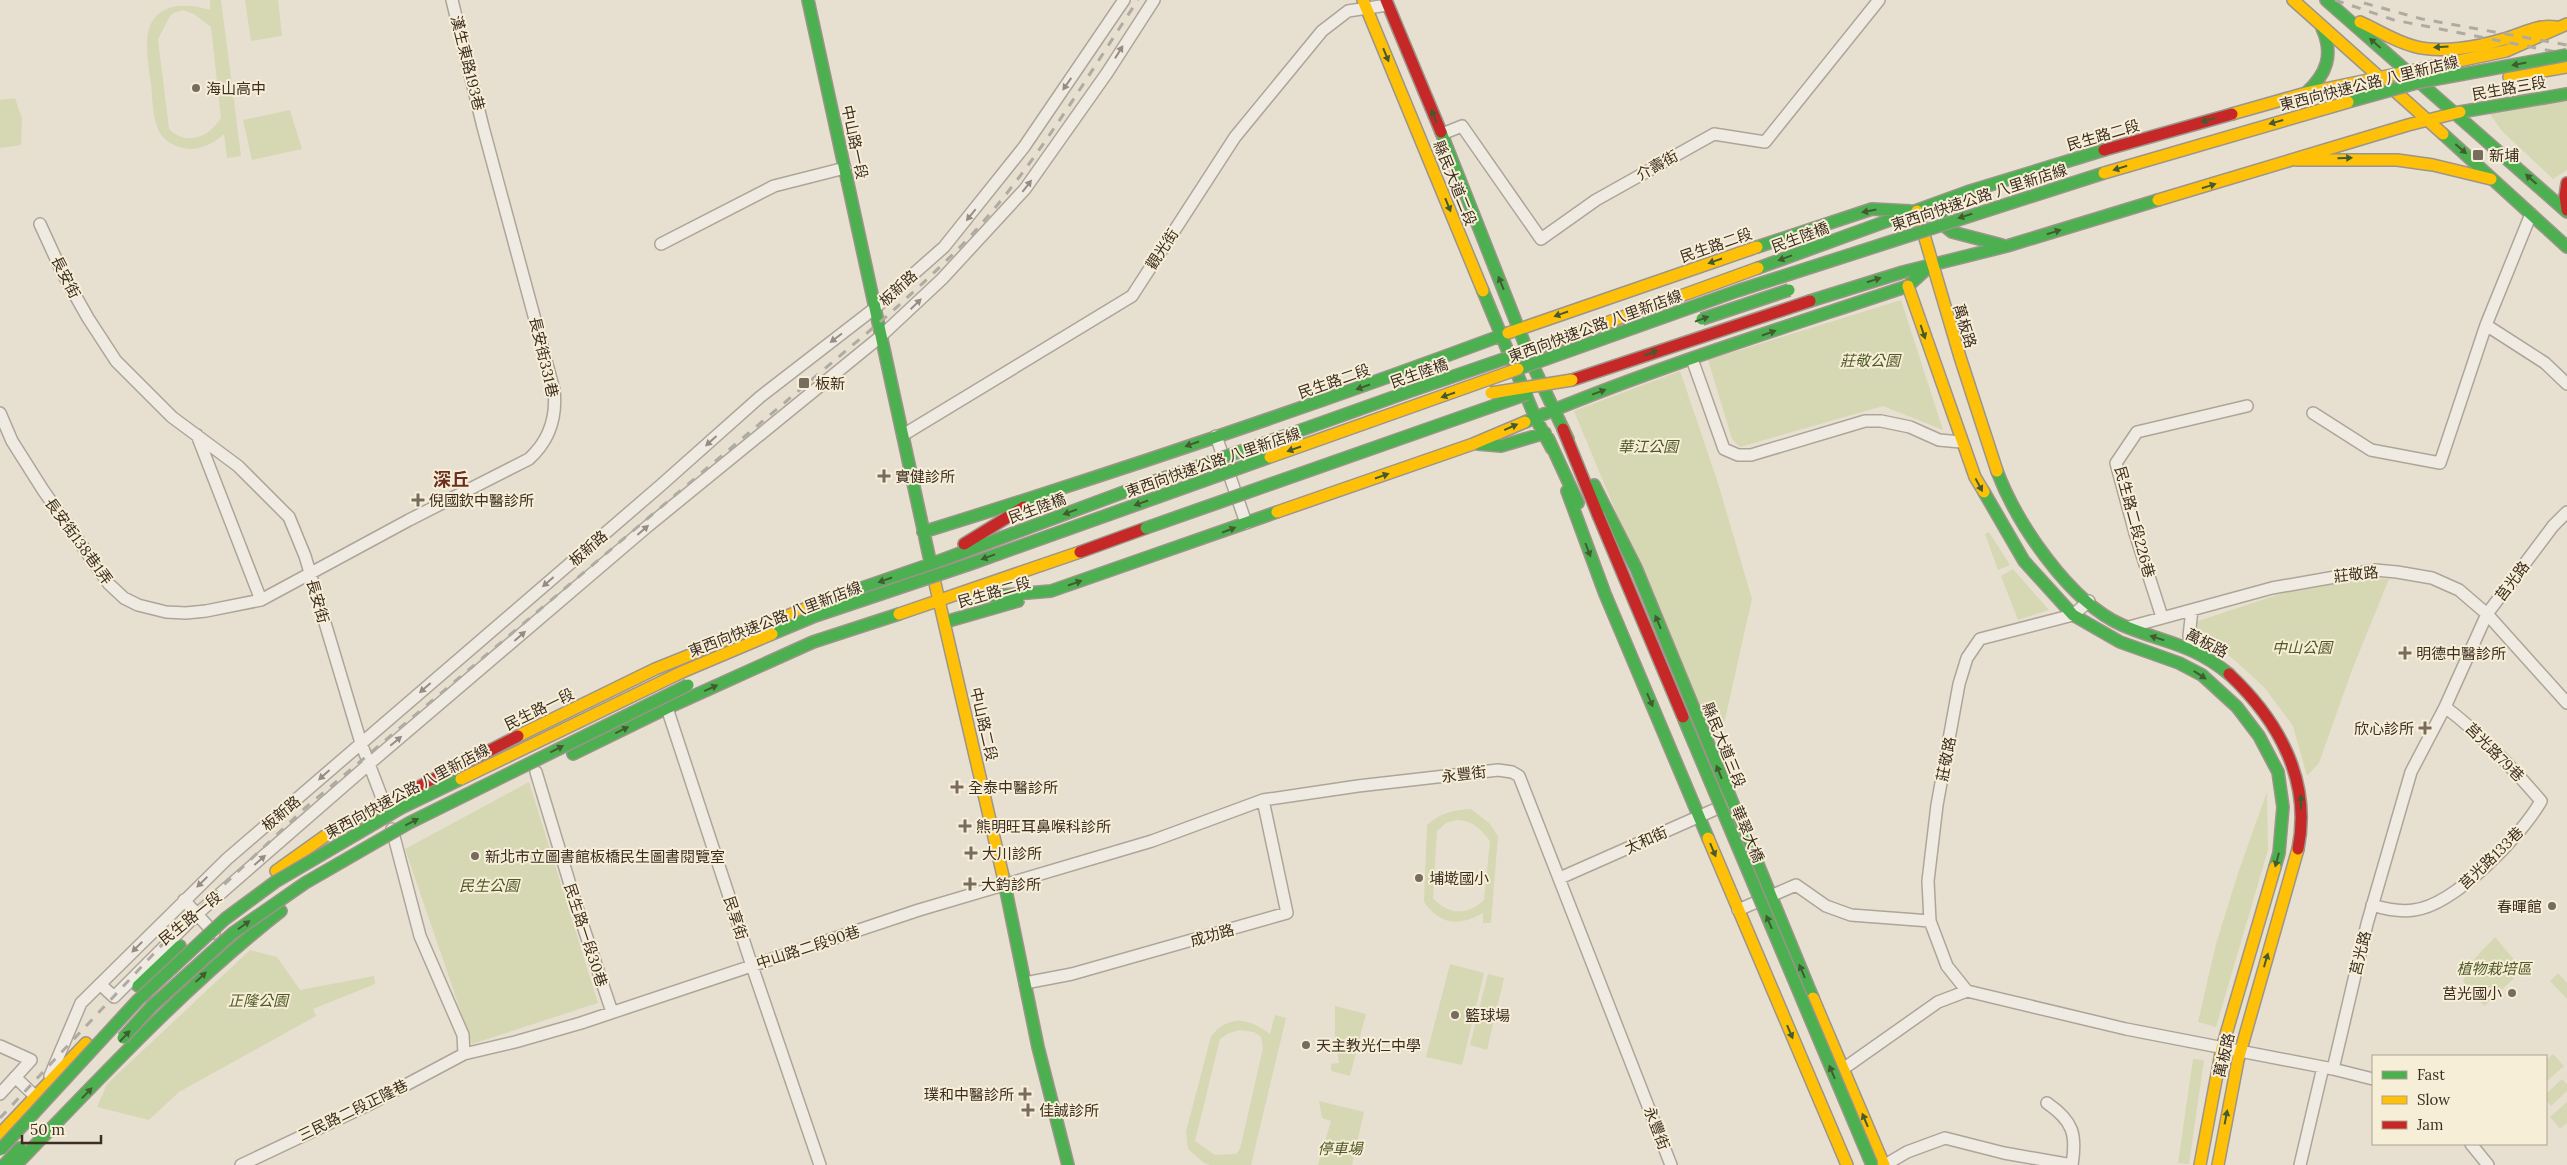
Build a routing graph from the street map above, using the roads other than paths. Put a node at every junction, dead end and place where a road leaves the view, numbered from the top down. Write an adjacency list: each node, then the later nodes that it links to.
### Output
1 (452, 0): 23 (street, 漢生東路193巷)
2 (808, 0): 26 (main road, 中山路一段)
3 (1124, 0): 44 (street, 板新路, one-way to 44)
4 (1154, 0): 49 (street, 板新路, one-way to 4)
5 (1879, 0): 24 (street, 介壽街)
6 (2293, 0): 11 (main road)
7 (2326, 0): 10 (main road)
8 (1386, 2): 9 (street, 觀光街); 24 (main road, 縣民大道二段, one-way to 8)
9 (1365, 5): 48 (main road, 縣民大道二段, one-way to 48); 64 (street, 觀光街)
10 (2343, 14): 12 (main road, one-way to 10); 15 (main road, one-way to 10)
11 (2320, 25): 16 (main road); 19 (main road)
12 (2561, 26): 15 (main road)
13 (2567, 55): 54 (main road, 東西向快速公路 八里新店線, one-way to 54, bridge)
14 (2567, 67): 17 (main road, 東西向快速公路 八里新店線)
15 (2407, 71): 16 (main road, 民生路二段); 21 (main road)
16 (2381, 78): 19 (main road, 民生路二段); 22 (main road)
17 (2472, 85)
18 (2444, 90): 27 (main road, 東西向快速公路 八里新店線)
19 (2306, 93): 30 (main road, 民生路二段, one-way to 30)
20 (2567, 94): 21 (main road, 民生路三段)
21 (2456, 113): 22 (main road, 民生路二段); 31 (main road, one-way to 21)
22 (2428, 121): 25 (main road, 民生路二段); 28 (main road, one-way to 28)
23 (483, 127): 77 (street, 長安街331巷)
24 (1442, 134): 47 (main road, 縣民大道二段, one-way to 24)
25 (2296, 160): 28 (main road, one-way to 28); 37 (main road, 民生路二段, one-way to 25)
26 (845, 168): 36 (street); 43 (main road, 中山路一段)
27 (2145, 174)
28 (2493, 179): 33 (main road)
29 (2567, 183): 31 (main road)
30 (1967, 192): 32 (main road, 民生路二段); 37 (main road)
31 (2567, 211)
32 (1918, 212): 40 (main road, 萬板路); 47 (main road, 民生路二段, one-way to 47); 50 (main road, 民生陸橋, one-way to 50)
33 (2531, 214): 38 (main road); 46 (street)
34 (40, 224): 63 (street, 長安街)
35 (1979, 227): 39 (main road, 東西向快速公路 八里新店線)
36 (661, 244)
37 (2007, 246): 40 (main road, 民生路二段)
38 (2567, 247)
39 (1915, 248)
40 (1932, 264): 41 (main road, 民生路二段); 55 (main road, 民生路二段, one-way to 40); 82 (main road, 萬板路)
41 (1908, 286): 51 (main road, 民生路二段, one-way to 41); 67 (main road, 萬板路, one-way to 67)
42 (1796, 287): 45 (main road, 東西向快速公路 八里新店線, one-way to 42, bridge)
43 (872, 290): 44 (main road, 中山路二段)
44 (875, 308): 49 (main road, 中山路二段); 97 (street, 板新路, one-way to 97)
45 (1686, 325)
46 (2486, 325): 56 (street); 60 (street)
47 (1519, 329): 48 (main road, 民生路二段); 52 (main road, 縣民大道二段)
48 (1501, 336): 61 (main road, 縣民大道二段); 66 (main road, 民生路二段, one-way to 66)
49 (880, 338): 64 (main road, 中山路二段); 98 (street, 板新路, one-way to 49)
50 (1559, 340): 54 (main road, bridge); 76 (main road, 民生陸橋, one-way to 76, bridge)
51 (1692, 359): 58 (main road, 民生路二段, one-way to 51); 67 (street)
52 (1535, 370): 58 (main road, 縣民大道三段)
53 (1556, 370): 55 (main road, 東西向快速公路 八里新店線, bridge)
54 (1494, 379): 120 (main road, 東西向快速公路 八里新店線, one-way to 120, bridge)
55 (1572, 380): 81 (main road, bridge)
56 (2567, 384)
57 (2247, 406): 87 (street, 民生路二段226巷)
58 (1554, 410): 61 (main road, 民生路二段); 62 (main road, 縣民大道三段)
59 (0, 413): 80 (street, 長安街138巷1弄)
60 (2313, 413)
61 (1535, 417): 65 (main road); 68 (main road, 民生路二段, one-way to 61)
62 (1563, 429): 103 (main road, 縣民大道三段, one-way to 62); 145 (main road, 華翠大橋, one-way to 62, bridge)
63 (198, 435): 77 (street, 長安街); 80 (street)
64 (903, 435): 74 (main road, 中山路二段)
65 (1546, 435): 68 (main road, 民生路二段); 104 (main road, one-way to 104); 144 (main road, 華翠大橋)
66 (1216, 436): 71 (main road, 民生路二段, one-way to 71); 73 (street)
67 (1961, 442): 85 (main road, 萬板路, one-way to 85)
68 (1473, 444): 73 (main road, 民生路二段, one-way to 68)
69 (1241, 481): 70 (main road, 東西向快速公路 八里新店線)
70 (1222, 488)
71 (1045, 494): 74 (main road, 民生路二段); 76 (main road, 民生路二段)
72 (2567, 512): 84 (street, 莒光路)
73 (1246, 523): 78 (main road, 民生路二段, one-way to 73)
74 (923, 532): 76 (main road, 中山路二段)
75 (1041, 553): 79 (main road)
76 (931, 564): 81 (main road, 中山路二段); 91 (main road, 民生路一段, one-way to 91)
77 (310, 572): 80 (street, 長安街138巷1弄); 97 (street, 長安街)
78 (1051, 591): 81 (main road, 民生路二段); 88 (main road, 民生路二段)
79 (914, 596)
80 (261, 600)
81 (940, 600): 88 (main road, 中山路二段); 96 (main road, one-way to 81)
82 (2089, 602): 85 (street, 莊敬路); 89 (main road, 萬板路)
83 (2192, 610): 84 (street, 莊敬路); 87 (street, 莊敬路); 90 (street)
84 (2487, 614): 94 (street, 莊敬路); 95 (street, 莒光路)
85 (2073, 615): 113 (street, 莊敬路); 123 (main road, 萬板路, one-way to 123)
86 (851, 617): 92 (main road, 東西向快速公路 八里新店線)
87 (2162, 617): 89 (street, 莊敬路)
88 (946, 622): 107 (main road, 中山路二段)
89 (2129, 627): 90 (main road, 萬板路, one-way to 89)
90 (2194, 649): 124 (main road, 萬板路, one-way to 90)
91 (655, 669): 96 (street, 民享街); 102 (main road, 民生路一段)
92 (724, 669)
93 (697, 681): 137 (main road, 東西向快速公路 八里新店線, one-way to 93, bridge)
94 (2567, 703)
95 (2445, 707): 101 (street, 莒光路79巷); 110 (street, 莒光路)
96 (667, 708): 99 (main road, one-way to 96); 116 (street, 民享街)
97 (361, 743): 98 (street, 長安街); 109 (street, 板新路, one-way to 109)
98 (370, 764): 102 (street, 長安街); 112 (street, 板新路, one-way to 98)
99 (536, 772): 105 (main road); 121 (street, 民生路一段30巷)
100 (1263, 800): 106 (street, 永豐街); 107 (street, 永豐街); 117 (street, 成功路)
101 (2541, 801): 110 (street, 莒光路133巷)
102 (385, 803): 105 (street, 長安街); 114 (main road, 民生路一段)
103 (1732, 803): 104 (street, 太和街); 108 (main road, 縣民大道三段)
104 (1699, 817): 106 (street, 太和街); 111 (main road, one-way to 111)
105 (396, 841): 115 (main road); 125 (street)
106 (1560, 878): 142 (street, 永豐街)
107 (1005, 884): 116 (street, 中山路二段90巷); 117 (main road, 中山路二段)
108 (1770, 895): 111 (street); 113 (street); 127 (main road, 縣民大道三段, one-way to 108)
109 (184, 900): 112 (street); 118 (street, 板新路, one-way to 118)
110 (2372, 905): 126 (street, 莒光路)
111 (1738, 910): 143 (main road, one-way to 143)
112 (197, 914): 114 (street); 118 (street, 板新路)
113 (1930, 921): 119 (street, 莊敬路)
114 (205, 924): 115 (street); 130 (main road, 民生路一段)
115 (230, 951): 138 (main road, one-way to 115)
116 (752, 966): 121 (street, 中山路二段90巷); 140 (street, 民享街)
117 (1025, 983): 141 (main road, 中山路二段)
118 (100, 984): 130 (street, 板新路)
119 (1967, 991): 123 (street); 127 (street)
120 (138, 1000): 134 (main road, bridge); 136 (main road, 東西向快速公路 八里新店線, bridge)
121 (612, 1012): 125 (street, 三民路二段正隆巷)
122 (0, 1046): 128 (street)
123 (2222, 1048): 124 (street); 148 (main road, 萬板路)
124 (2239, 1051): 126 (street); 149 (main road, 萬板路, one-way to 124)
125 (464, 1054): 139 (street, 三民路二段正隆巷)
126 (2328, 1068): 129 (street); 150 (street, 莒光路)
127 (1843, 1069): 146 (main road, 縣民大道三段, one-way to 127)
128 (15, 1077): 131 (street); 132 (street)
129 (2372, 1079)
130 (46, 1086): 132 (main road, 民生路一段)
131 (0, 1094)
132 (36, 1097): 134 (main road, 民生路一段)
133 (2047, 1103): 147 (street)
134 (1, 1132)
135 (2473, 1145): 151 (street)
136 (0, 1150)
137 (4, 1165)
138 (16, 1165)
139 (241, 1165)
140 (820, 1165)
141 (1068, 1165)
142 (1671, 1165)
143 (1847, 1165)
144 (1857, 1165)
145 (1872, 1165)
146 (1885, 1165): 147 (street)
147 (2072, 1165)
148 (2200, 1165)
149 (2218, 1165)
150 (2300, 1165)
151 (2488, 1165)

